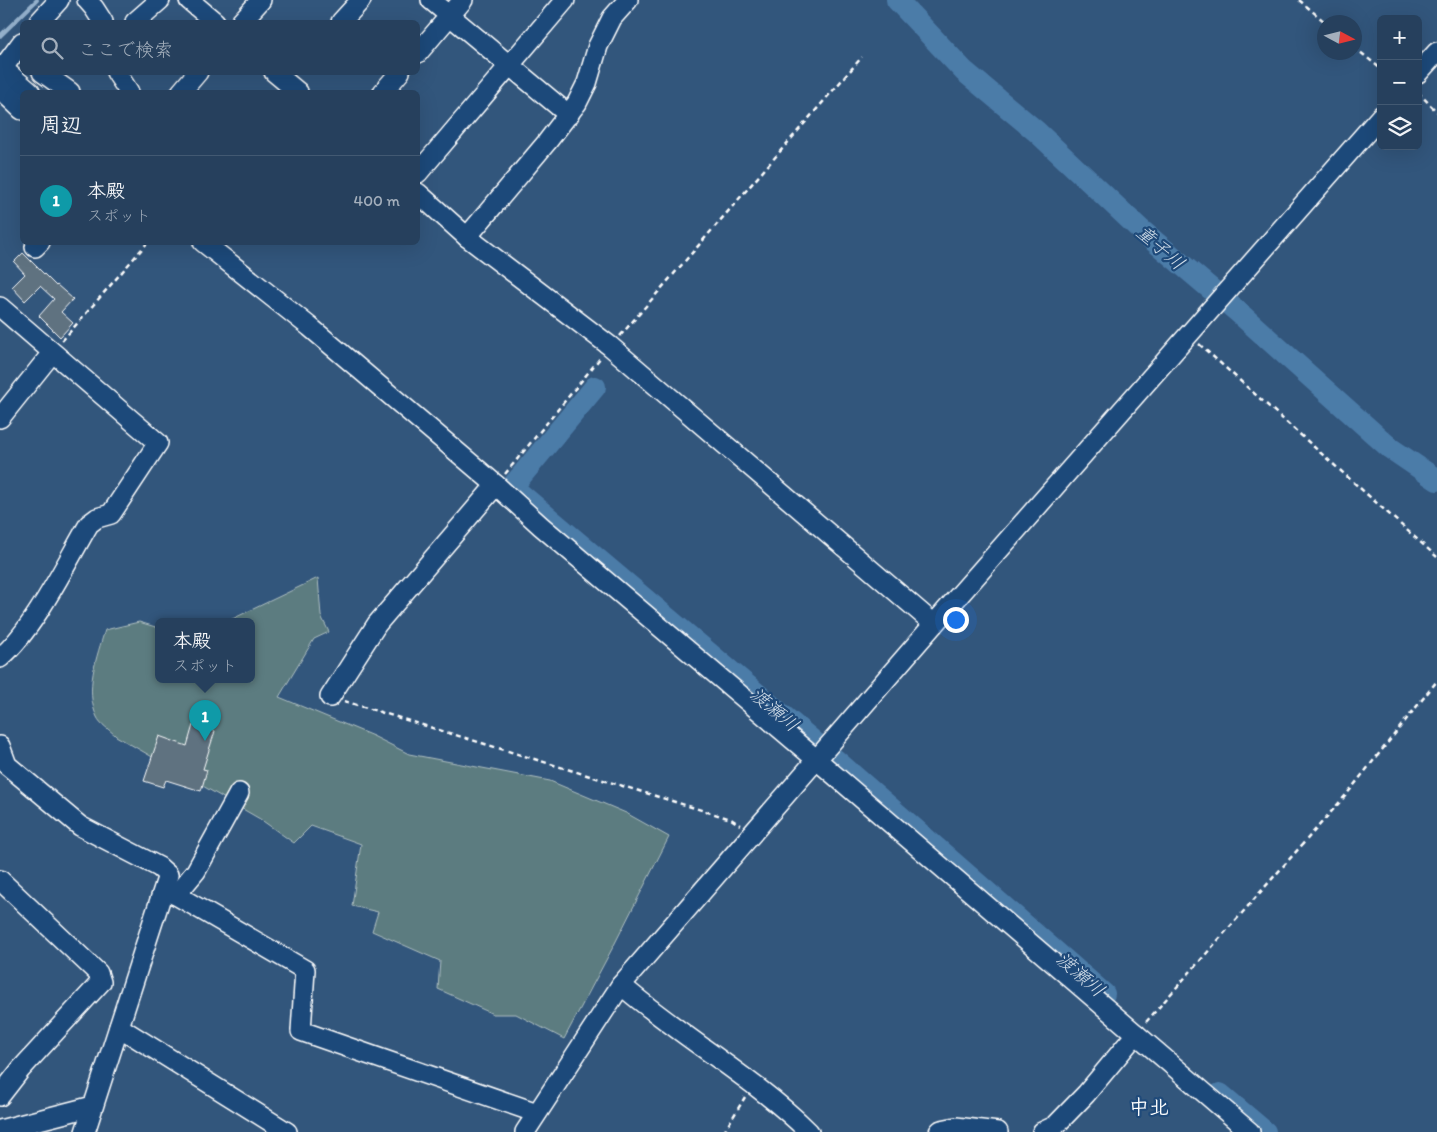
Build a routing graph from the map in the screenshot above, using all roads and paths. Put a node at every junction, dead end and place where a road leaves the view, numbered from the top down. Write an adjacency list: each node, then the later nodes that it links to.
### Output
1 (59, 0): 14 (street)
2 (87, 0): 15 (street)
3 (160, 0): 16 (street)
4 (189, 0): 17 (street)
5 (260, 0): 18 (street)
6 (361, 0): 19 (street)
7 (431, 0): 13 (street)
8 (463, 0): 13 (street)
9 (565, 0): 25 (street)
10 (628, 0): 42 (street)
11 (1299, 0): 12 (path)
12 (1317, 15)
13 (449, 16): 21 (street); 25 (street)
14 (41, 20)
15 (102, 20)
16 (138, 20)
17 (213, 20)
18 (243, 20)
19 (343, 20)
20 (20, 51): 27 (street)
21 (420, 51)
22 (1362, 54): 26 (path)
23 (862, 57): 51 (path)
24 (1436, 57): 28 (street)
25 (510, 66): 42 (street); 44 (street)
26 (1377, 66)
27 (1, 68): 34 (street)
28 (1422, 69)
29 (46, 75): 35 (street)
30 (118, 75): 36 (street)
31 (195, 75): 37 (street)
32 (397, 75): 38 (street)
33 (0, 89): 40 (street)
34 (28, 90)
35 (67, 90)
36 (125, 90)
37 (183, 90)
38 (385, 90)
39 (1422, 96): 41 (path)
40 (20, 108)
41 (1437, 112)
42 (569, 116): 46 (street)
43 (1377, 121): 50 (street)
44 (420, 171)
45 (420, 195): 46 (street)
46 (467, 237): 51 (street)
47 (145, 245): 52 (path)
48 (207, 245): 54 (street)
49 (2, 313): 52 (street)
50 (1188, 335): 55 (path); 56 (street)
51 (610, 346): 54 (path); 56 (street)
52 (52, 353): 53 (street); 57 (street)
53 (0, 418)
54 (496, 485): 59 (street); 61 (street)
55 (1437, 558)
56 (934, 624): 61 (street)
57 (0, 658)
58 (1437, 681): 68 (path)
59 (330, 697): 63 (path)
60 (0, 746): 65 (street)
61 (817, 760): 63 (street); 68 (street)
62 (239, 793): 65 (street)
63 (754, 834): 66 (street)
64 (0, 880): 70 (street)
65 (170, 893): 67 (street); 72 (street)
66 (622, 985): 69 (street); 72 (street)
67 (119, 1027): 71 (street); 75 (street)
68 (1136, 1034): 81 (street); 82 (street)
69 (752, 1085): 77 (path); 78 (street)
70 (0, 1096)
71 (93, 1106): 73 (street); 74 (street)
72 (537, 1113): 76 (street)
73 (0, 1130)
74 (85, 1132)
75 (287, 1132)
76 (525, 1132)
77 (724, 1132)
78 (809, 1132)
79 (940, 1132): 80 (street)
80 (998, 1132)
81 (1042, 1132)
82 (1250, 1132)

